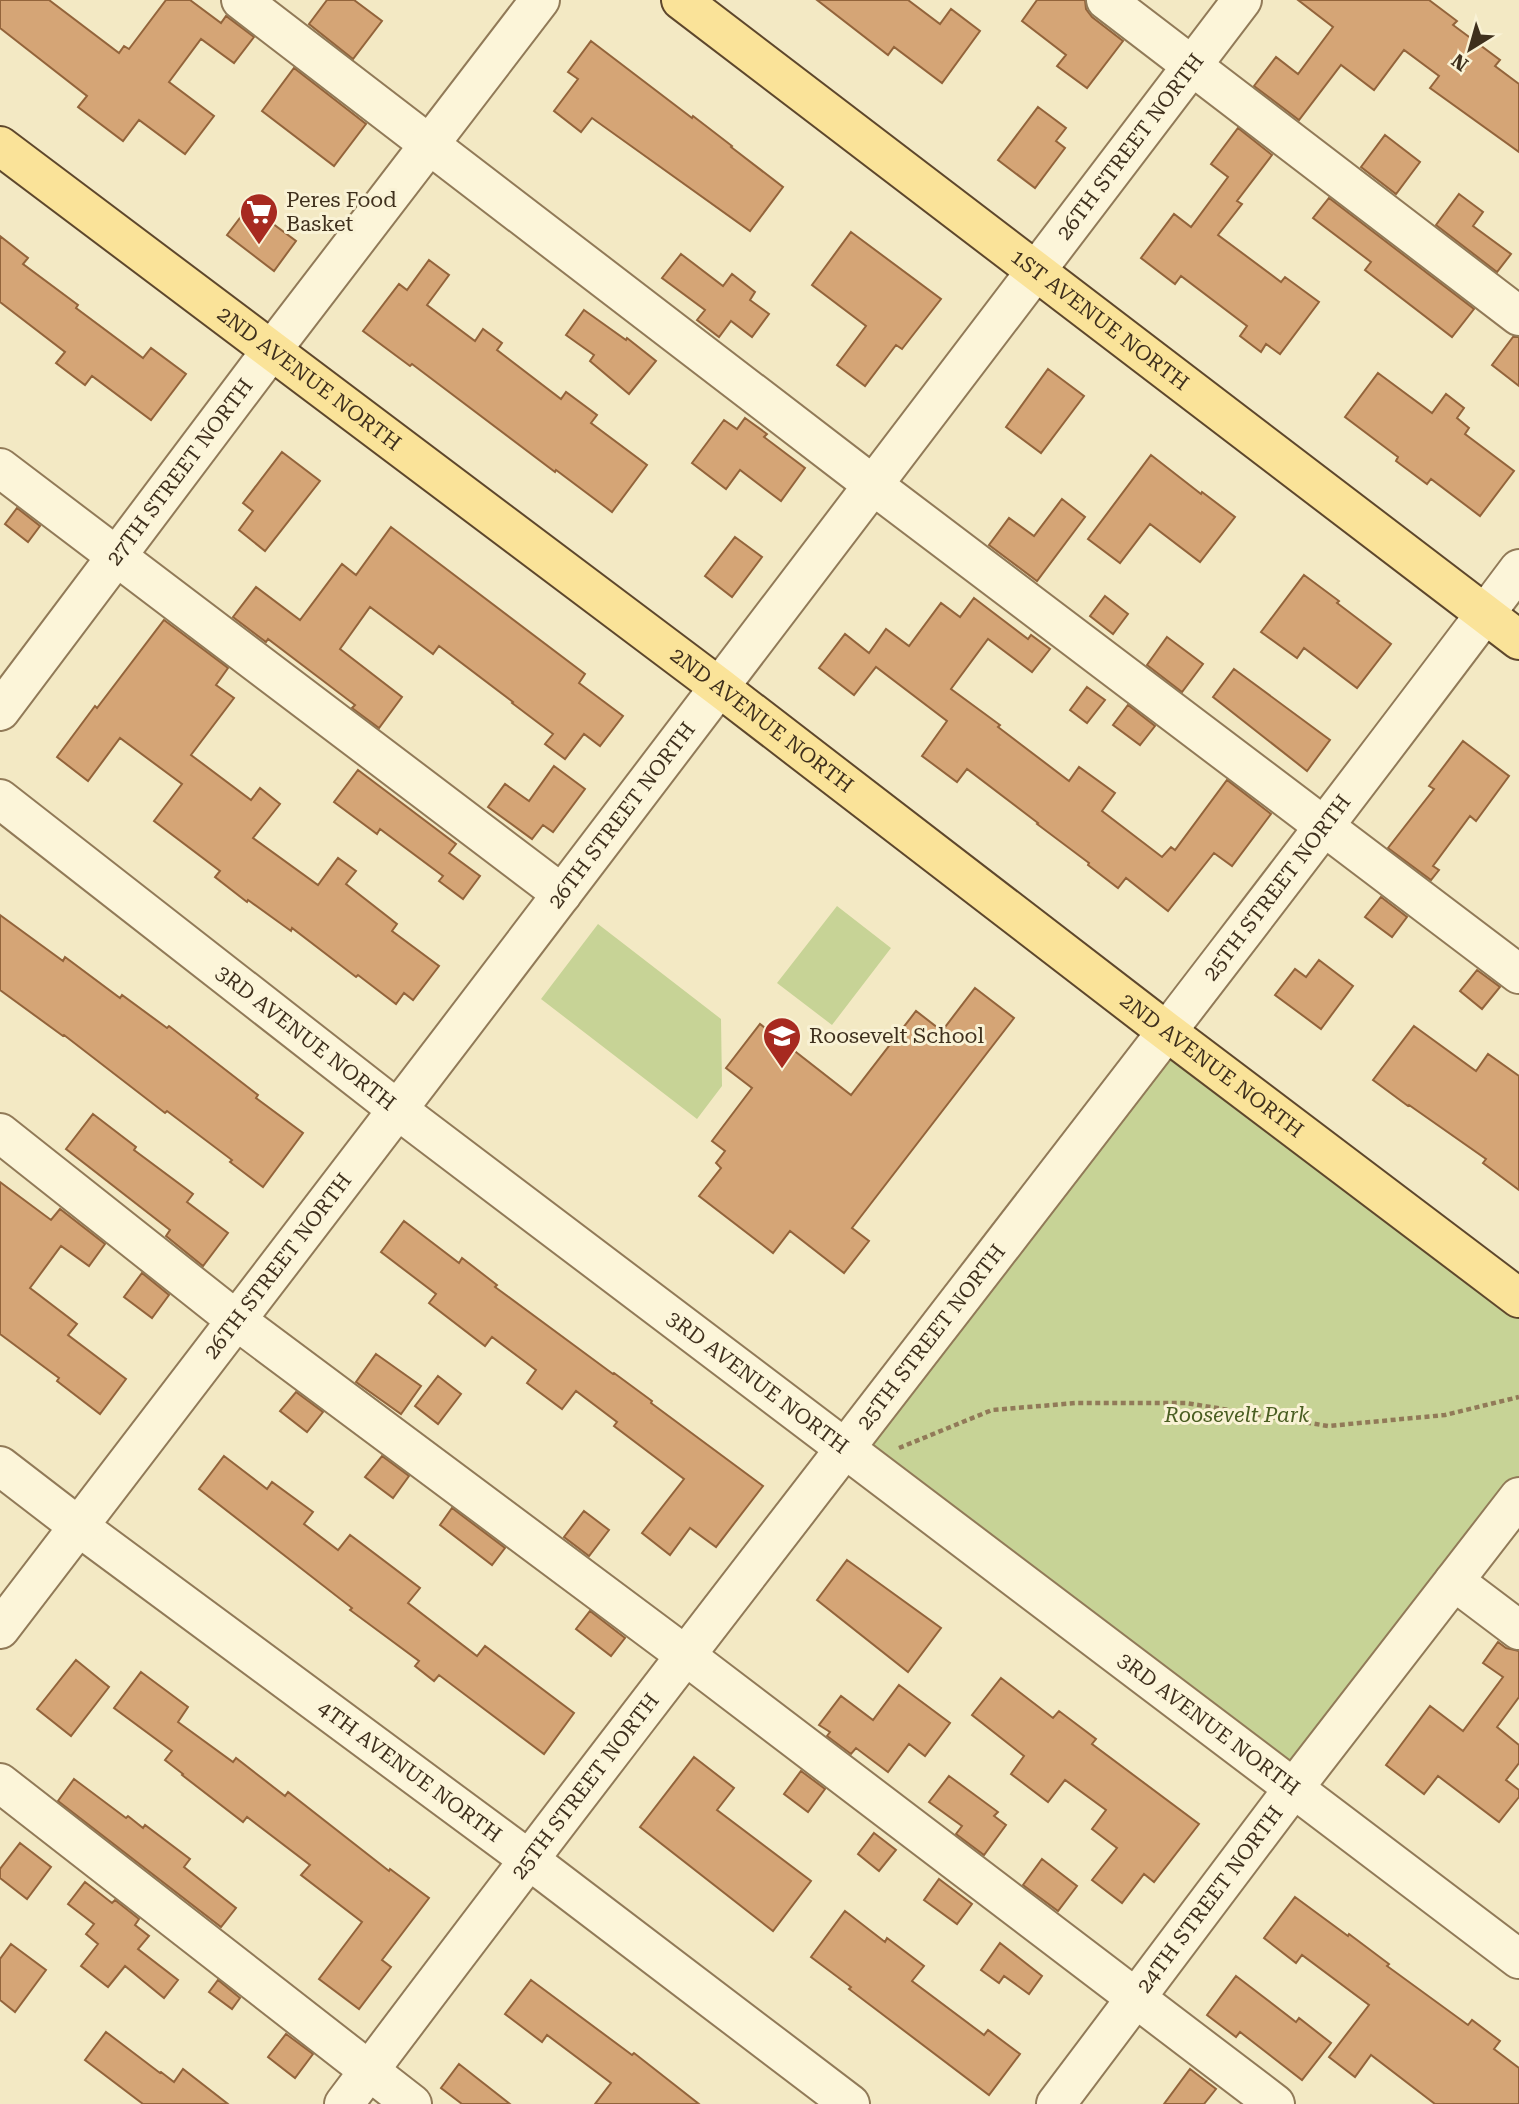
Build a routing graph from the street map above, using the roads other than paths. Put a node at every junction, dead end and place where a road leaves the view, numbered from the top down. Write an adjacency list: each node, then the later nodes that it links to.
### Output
1 (241, 0): 7 (street)
2 (540, 0): 7 (street, 27TH STREET NORTH)
3 (681, 0): 9 (main road, 1ST AVENUE NORTH)
4 (1106, 0): 6 (street)
5 (1242, 0): 6 (street, 26TH STREET NORTH)
6 (1191, 66): 9 (street, 26TH STREET NORTH); 10 (street)
7 (428, 145): 11 (street, 27TH STREET NORTH); 13 (street)
8 (0, 146): 11 (main road, 2ND AVENUE NORTH)
9 (1035, 270): 13 (street, 26TH STREET NORTH); 16 (main road, 1ST AVENUE NORTH)
10 (1519, 316)
11 (271, 351): 14 (street, 27TH STREET NORTH); 18 (main road, 2ND AVENUE NORTH)
12 (0, 468): 14 (street)
13 (873, 485): 18 (street, 26TH STREET NORTH); 21 (street)
14 (117, 556): 19 (street, 27TH STREET NORTH); 22 (street)
15 (1519, 569): 16 (street, 25TH STREET NORTH)
16 (1485, 614): 17 (main road, 1ST AVENUE NORTH); 21 (street, 25TH STREET NORTH)
17 (1519, 640)
18 (719, 687): 22 (street, 26TH STREET NORTH); 24 (main road, 2ND AVENUE NORTH)
19 (0, 711)
20 (0, 799): 25 (street, 3RD AVENUE NORTH)
21 (1324, 825): 23 (street); 24 (street, 25TH STREET NORTH)
22 (562, 894): 25 (street, 26TH STREET NORTH)
23 (1519, 974)
24 (1166, 1031): 27 (main road, 2ND AVENUE NORTH); 29 (street, 25TH STREET NORTH)
25 (398, 1110): 28 (street, 26TH STREET NORTH); 29 (street, 3RD AVENUE NORTH)
26 (0, 1133): 28 (street)
27 (1519, 1298)
28 (236, 1320): 32 (street, 26TH STREET NORTH); 36 (street)
29 (844, 1448): 36 (street, 25TH STREET NORTH); 38 (street, 3RD AVENUE NORTH)
30 (0, 1466): 32 (street, 4TH AVENUE NORTH)
31 (1519, 1497): 33 (street, 24TH STREET NORTH)
32 (78, 1526): 34 (street, 26TH STREET NORTH); 39 (street, 4TH AVENUE NORTH)
33 (1454, 1581): 35 (street); 38 (street, 24TH STREET NORTH)
34 (0, 1629)
35 (1519, 1630)
36 (685, 1655): 39 (street, 25TH STREET NORTH); 41 (street)
37 (0, 1783): 42 (street)
38 (1293, 1788): 40 (street, 3RD AVENUE NORTH); 41 (street, 24TH STREET NORTH)
39 (528, 1858): 42 (street, 25TH STREET NORTH); 45 (street, 4TH AVENUE NORTH)
40 (1519, 1959)
41 (1136, 1998): 46 (street, 24TH STREET NORTH); 47 (street)
42 (369, 2071): 43 (street, 25TH STREET NORTH); 44 (street)
43 (344, 2104)
44 (412, 2104)
45 (850, 2104)
46 (1056, 2104)
47 (1275, 2104)

